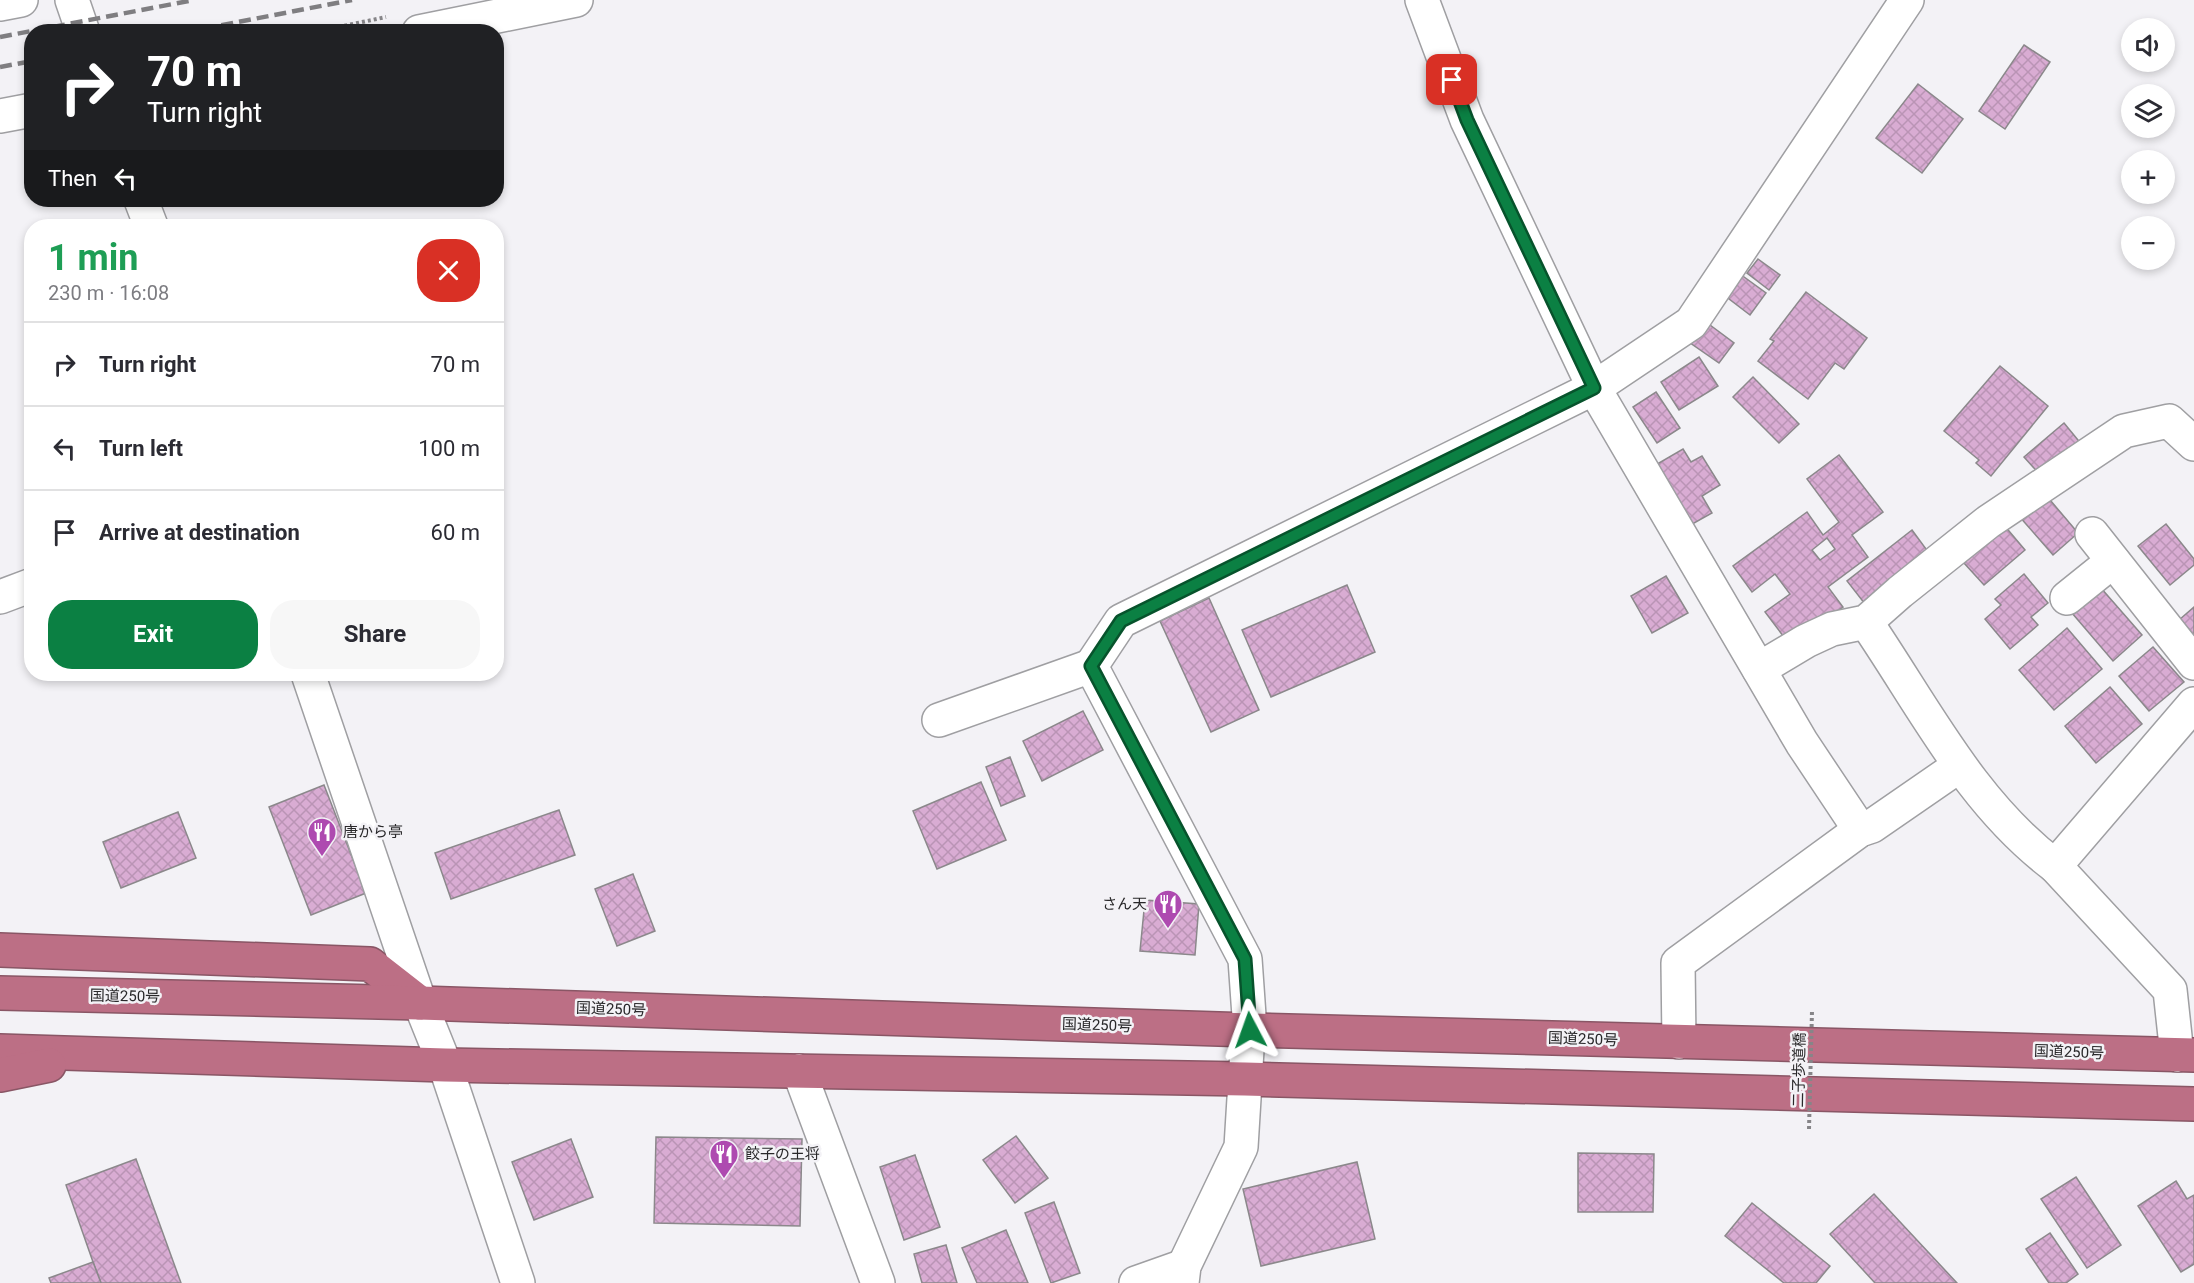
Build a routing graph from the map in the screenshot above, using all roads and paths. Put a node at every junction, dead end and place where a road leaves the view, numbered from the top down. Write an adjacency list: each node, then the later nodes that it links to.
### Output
1 (21, 0): 6 (street)
2 (72, 0): 7 (street)
3 (576, 0): 8 (street)
4 (1422, 0): 11 (street)
5 (1907, 0): 11 (street)
6 (0, 4)
7 (80, 24)
8 (458, 24)
9 (24, 112): 10 (street)
10 (0, 116)
11 (1594, 388): 20 (street); 21 (street)
12 (2194, 444): 18 (street)
13 (2092, 534): 14 (street)
14 (2113, 561): 17 (street); 19 (street)
15 (24, 588): 16 (street)
16 (0, 597)
17 (2067, 598)
18 (1866, 622): 21 (street); 25 (street)
19 (2194, 663)
20 (1091, 666): 24 (street); 32 (street)
21 (1759, 669): 26 (street)
22 (310, 681): 30 (street)
23 (2194, 704): 27 (street)
24 (939, 720)
25 (1959, 766): 26 (street); 27 (street)
26 (1860, 830): 33 (street)
27 (2055, 866): 36 (street)
28 (0, 950): 30 (highway)
29 (0, 993): 30 (highway, 国道250号)
30 (420, 1003): 32 (highway, 国道250号); 37 (street)
31 (1812, 1011): 42 (path, 二子歩道橋, bridge)
32 (1250, 1030): 33 (highway, 国道250号); 40 (street)
33 (1679, 1041): 36 (highway, 国道250号)
34 (0, 1051): 35 (highway)
35 (95, 1055): 37 (highway); 39 (highway)
36 (2186, 1055)
37 (445, 1065): 38 (highway); 44 (street)
38 (799, 1071): 40 (highway); 45 (street)
39 (0, 1075)
40 (1245, 1079): 41 (highway); 43 (street)
41 (2194, 1104)
42 (1809, 1129)
43 (1183, 1274): 46 (street)
44 (518, 1283)
45 (878, 1283)
46 (1137, 1283)

